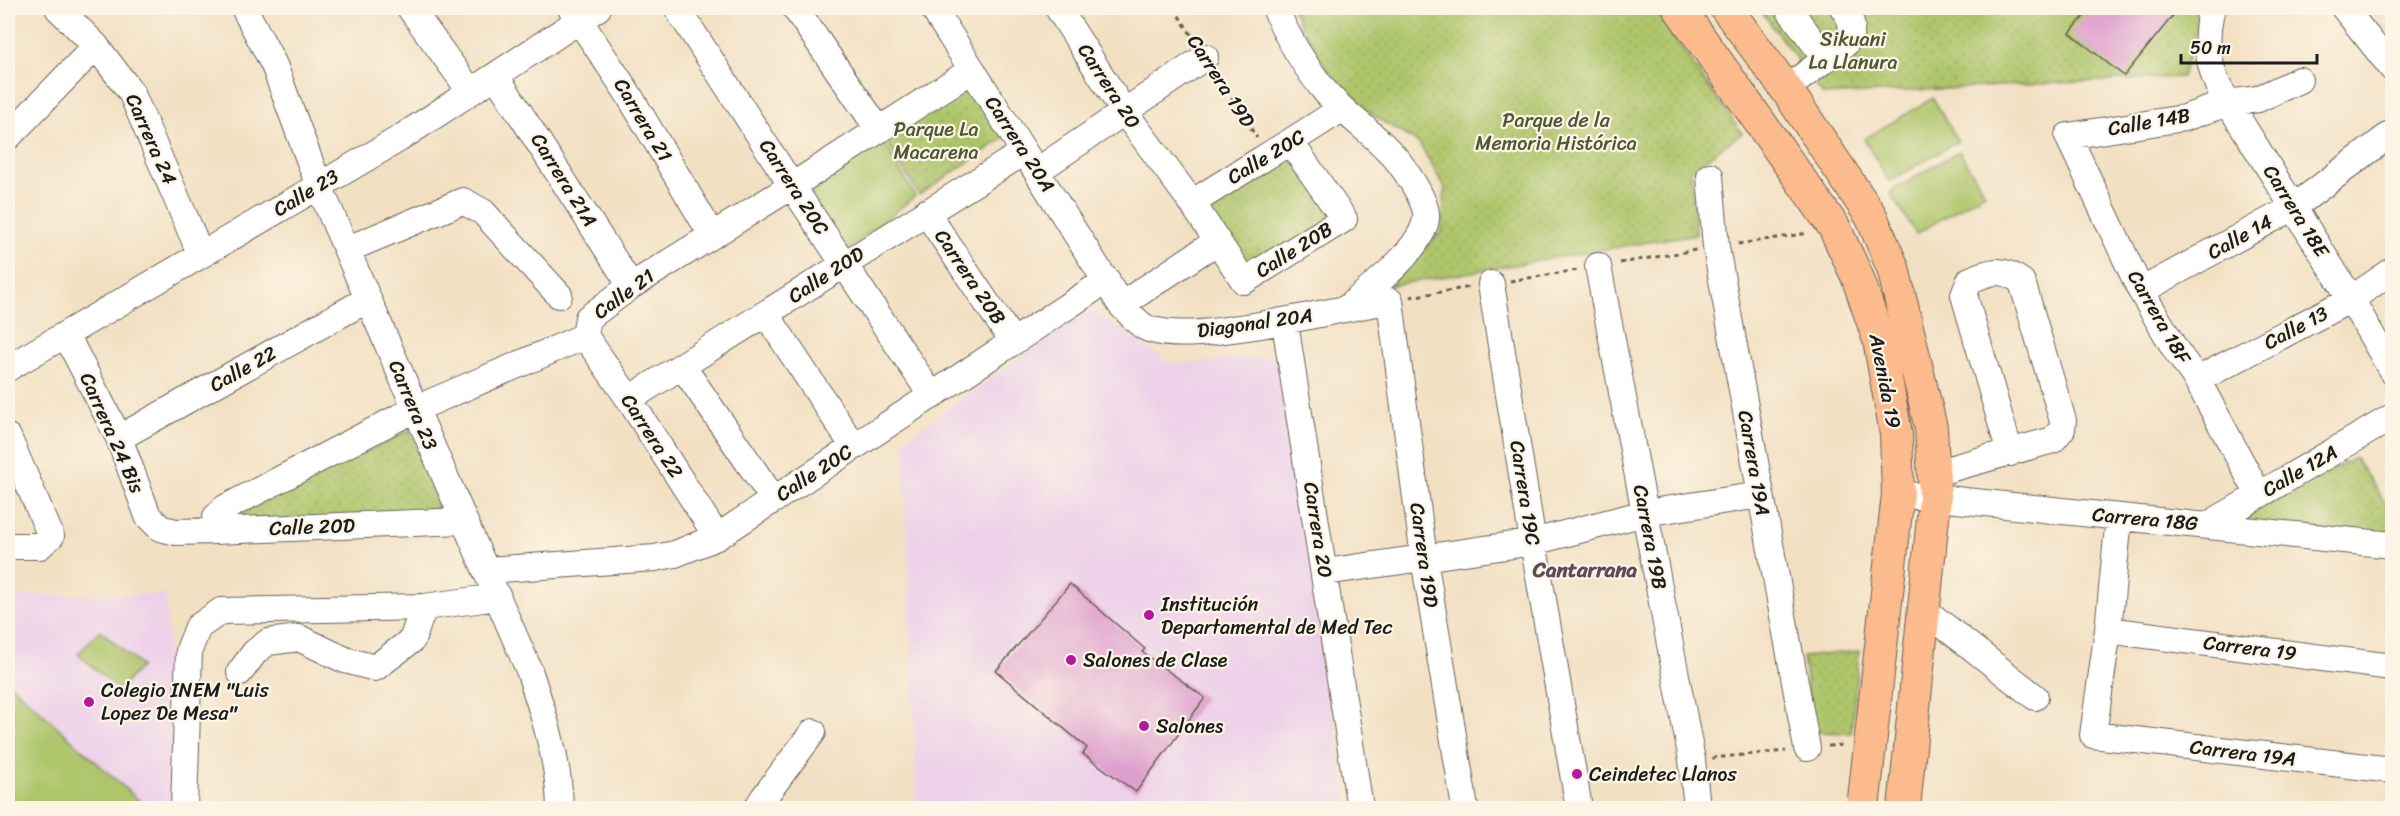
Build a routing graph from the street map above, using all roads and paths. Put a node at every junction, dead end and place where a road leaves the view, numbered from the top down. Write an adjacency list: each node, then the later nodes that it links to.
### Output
1 (58, 8): 17 (street, Carrera 24)
2 (244, 8): 37 (street, Carrera 23)
3 (410, 8): 25 (street)
4 (677, 8): 38 (street, Carrera 20C)
5 (795, 8): 29 (street)
6 (933, 8): 21 (street, Carrera 20A)
7 (1058, 8): 28 (street, Carrera 20)
8 (1176, 8): 18 (path, Carrera 19D)
9 (1275, 8): 27 (street)
10 (1679, 8): 78 (main road, Avenida 19)
11 (1726, 8): 24 (main road, Avenida 19)
12 (1788, 8): 19 (street)
13 (1843, 8): 19 (street)
14 (2212, 8): 26 (street, Carrera 18E)
15 (2344, 8): 20 (street)
16 (583, 12): 22 (street, Calle 23); 42 (street, Carrera 21)
17 (96, 46): 32 (street); 45 (street, Carrera 24)
18 (1205, 57): 28 (street, Calle 20D); 34 (path, Carrera 19D)
19 (1826, 59): 24 (street)
20 (2392, 68)
21 (972, 70): 29 (street, Calle 21); 35 (street, Carrera 20A)
22 (496, 76): 25 (street, Calle 23); 52 (street, Carrera 21A)
23 (2299, 80): 26 (street, Calle 14B)
24 (1786, 89): 77 (main road, Avenida 19)
25 (471, 92): 37 (street, Calle 23)
26 (2228, 103): 31 (street, Calle 14B); 40 (street, Carrera 18E)
27 (1341, 110): 33 (street, Calle 20C); 59 (street)
28 (1123, 111): 35 (street, Calle 20D); 39 (street, Carrera 20)
29 (879, 130): 38 (street, Calle 21)
30 (2392, 134): 40 (street, Calle 14)
31 (2068, 136): 53 (street, Carrera 18F)
32 (8, 138)
33 (1291, 143): 34 (street, Calle 20C); 50 (street, Calle 20B)
34 (1268, 154): 39 (street, Calle 20C)
35 (1030, 161): 41 (street, Calle 20D); 49 (street, Carrera 20A)
36 (1710, 176): 79 (street, Carrera 19A)
37 (319, 186): 44 (street, Carrera 23); 45 (street, Calle 23)
38 (792, 186): 42 (street, Calle 21); 46 (street, Carrera 20C)
39 (1192, 203): 43 (street, Carrera 20)
40 (2294, 207): 53 (street, Calle 14); 56 (street, Carrera 18E)
41 (926, 212): 46 (street, Calle 20D); 64 (street, Carrera 20B)
42 (712, 235): 52 (street, Calle 21)
43 (1216, 242): 50 (street, Carrera 20); 58 (street)
44 (348, 249): 54 (street); 55 (street, Carrera 23)
45 (201, 255): 62 (street, Calle 23)
46 (844, 263): 60 (street, Calle 20D); 69 (street, Carrera 20C)
47 (1598, 266): 82 (street, Carrera 19B)
48 (2392, 272): 56 (street, Calle 13)
49 (1107, 280): 58 (street, Diagonal 20A); 64 (street, Calle 20C)
50 (1244, 281)
51 (1491, 284): 89 (street, Carrera 19C)
52 (631, 286): 63 (street, Calle 21)
53 (2141, 291): 68 (street, Carrera 18F)
54 (560, 295)
55 (368, 299): 71 (street, Carrera 23); 74 (street, Calle 22)
56 (2351, 299): 67 (street, Carrera 18E); 68 (street, Calle 13)
57 (1390, 301): 59 (street, Diagonal 20A); 92 (street, Carrera 19D)
58 (1121, 305): 61 (street, Diagonal 20A)
59 (1348, 308): 61 (street, Diagonal 20A)
60 (766, 314): 65 (street, Calle 20D); 75 (street)
61 (1285, 323): 94 (street, Carrera 20)
62 (66, 335): 66 (street, Calle 23); 74 (street, Carrera 24 Bis)
63 (585, 336): 70 (street, Carrera 22); 71 (street, Calle 21)
64 (1013, 342): 69 (street, Calle 20C)
65 (683, 367): 70 (street, Calle 20D); 81 (street)
66 (8, 368)
67 (2392, 371)
68 (2197, 380): 80 (street, Carrera 18F)
69 (932, 396): 75 (street, Calle 20C)
70 (630, 399): 88 (street, Carrera 22)
71 (415, 409): 84 (street, Carrera 23); 87 (street, Calle 21)
72 (2392, 417): 80 (street, Calle 12A)
73 (8, 437): 91 (street)
74 (119, 438): 86 (street, Carrera 24 Bis)
75 (854, 447): 81 (street, Calle 20C)
76 (2010, 453): 76 (street); 77 (street)
77 (1935, 485): 78 (street, Carrera 18G); 83 (street, Carrera 18G); 97 (main road, Avenida 19)
78 (1898, 494): 114 (main road, Avenida 19)
79 (1760, 495): 82 (street); 104 (street, Carrera 19A)
80 (2259, 495): 85 (street, Calle 12A)
81 (774, 500): 88 (street, Calle 20C)
82 (1646, 513): 89 (street); 105 (street, Carrera 19B)
83 (2119, 518): 85 (street, Carrera 18G); 98 (street)
84 (464, 521): 87 (street, Calle 20D); 93 (street, Carrera 23)
85 (2208, 525): 90 (street, Carrera 18G)
86 (160, 528): 87 (street, Calle 20D)
87 (216, 531)
88 (717, 537): 93 (street, Calle 20C)
89 (1533, 542): 92 (street); 112 (street, Carrera 19C)
90 (2392, 545)
91 (8, 546)
92 (1424, 558): 94 (street); 111 (street, Carrera 19D)
93 (487, 570): 95 (street, Carrera 23)
94 (1325, 572): 110 (street, Carrera 20)
95 (498, 597): 96 (street); 108 (street, Carrera 23)
96 (424, 607): 100 (street); 107 (street)
97 (1924, 610): 101 (street); 115 (main road, Avenida 19)
98 (2108, 630): 99 (street, Carrera 19); 106 (street, Carrera 19A)
99 (2392, 667)
100 (240, 672)
101 (2035, 697)
102 (813, 732): 109 (street)
103 (1847, 745): 104 (path)
104 (1807, 748): 105 (path)
105 (1692, 760): 113 (street, Carrera 19B)
106 (2392, 770)
107 (184, 808)
108 (560, 808)
109 (757, 808)
110 (1360, 808)
111 (1465, 808)
112 (1579, 808)
113 (1697, 808)
114 (1863, 808)
115 (1904, 808)

